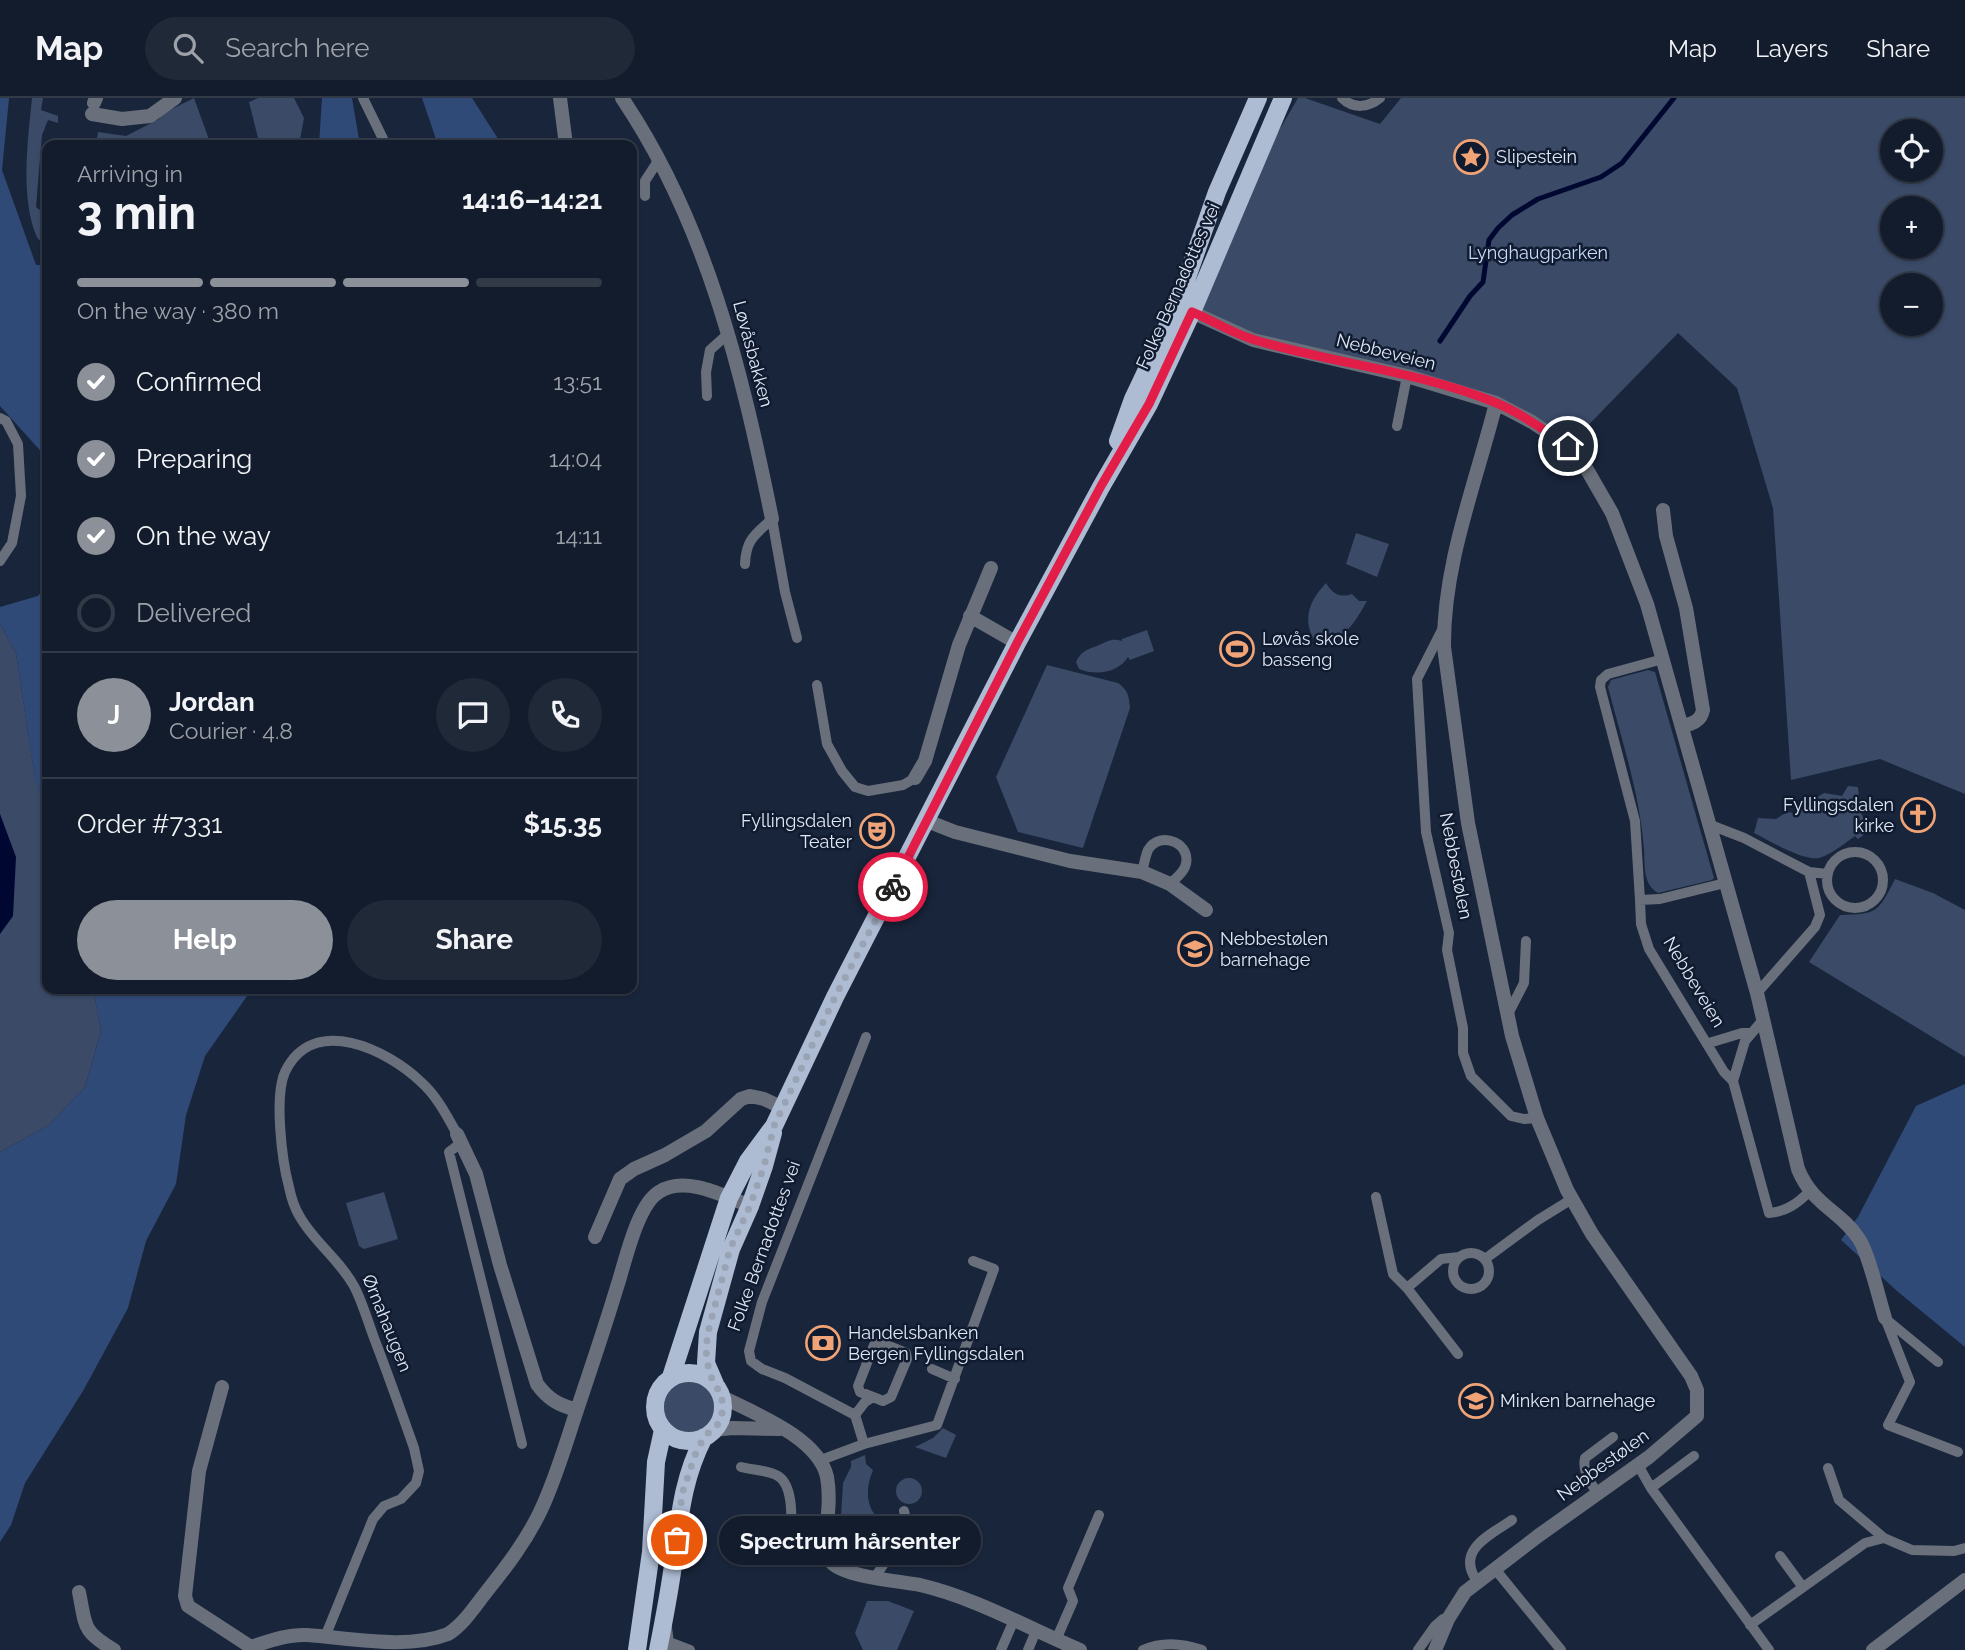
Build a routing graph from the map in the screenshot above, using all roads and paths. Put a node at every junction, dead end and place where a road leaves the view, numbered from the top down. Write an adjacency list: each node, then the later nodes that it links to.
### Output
1 (175, 98): 9 (street)
2 (363, 98): 10 (lane)
3 (560, 98): 11 (street)
4 (622, 98): 12 (street, Løvåsbakken)
5 (1258, 98): 14 (main road, Folke Bernadottes vei)
6 (1283, 98): 14 (main road, Folke Bernadottes vei)
7 (1342, 98): 8 (lane)
8 (1380, 98)
9 (94, 105)
10 (384, 140)
11 (565, 140)
12 (658, 161): 13 (lane); 15 (street, Løvåsbakken)
13 (645, 196)
14 (1184, 309): 16 (street, Nebbeveien); 29 (main road, Folke Bernadottes vei)
15 (729, 333): 17 (lane); 22 (street, Løvåsbakken)
16 (1408, 376): 18 (street, Nebbeveien); 20 (lane)
17 (707, 396)
18 (1496, 403): 27 (street, Nebbestølen); 30 (street, Nebbeveien)
19 (0, 418): 23 (lane)
20 (1397, 426)
21 (1662, 510): 32 (street)
22 (772, 519): 24 (lane); 28 (lane, Løvåsbakken)
23 (0, 561)
24 (745, 564)
25 (991, 568): 26 (street)
26 (970, 616): 29 (street); 33 (street)
27 (1444, 626): 47 (street, Nebbestølen); 54 (lane, Nebbestølen)
28 (797, 638)
29 (1017, 643): 34 (main road, Folke Bernadottes vei)
30 (1664, 659): 32 (street, Nebbeveien); 41 (lane, Nebbeveien)
31 (817, 685): 33 (lane)
32 (1682, 726): 35 (street, Nebbeveien)
33 (915, 778)
34 (927, 821): 36 (street); 53 (main road, Folke Bernadottes vei)
35 (1708, 824): 37 (lane); 39 (street, Nebbeveien)
36 (1142, 872): 40 (street); 40 (lane)
37 (1809, 872): 38 (lane); 44 (lane)
38 (1828, 874): 42 (lane); 42 (lane)
39 (1725, 883): 41 (lane); 46 (street, Nebbeveien)
40 (1170, 884): 43 (street)
41 (1640, 900): 51 (lane, Nebbeveien)
42 (1836, 900): 44 (lane)
43 (1206, 910)
44 (1820, 915): 46 (lane)
45 (1526, 941): 47 (lane)
46 (1757, 993): 48 (street, Nebbeveien)
47 (1507, 1016): 54 (street, Nebbestølen)
48 (1762, 1021): 49 (lane, Nebbeveien); 57 (street, Nebbeveien)
49 (1751, 1033): 51 (lane); 52 (lane, Nebbeveien)
50 (866, 1037): 77 (lane, Folke Bernadottes vei)
51 (1709, 1044): 52 (lane, Nebbeveien)
52 (1733, 1081): 57 (lane, Nebbeveien)
53 (783, 1108): 55 (main road, Folke Bernadottes vei); 62 (street)
54 (1537, 1118): 60 (street, Nebbestølen)
55 (774, 1126): 59 (main road, Folke Bernadottes vei); 61 (main road, Folke Bernadottes vei)
56 (459, 1138): 76 (street, Ørnahaugen); 82 (lane); 109 (lane, Ørnahaugen)
57 (1810, 1191): 67 (street, Nebbeveien)
58 (1376, 1197): 66 (lane)
59 (729, 1198): 61 (street); 71 (main road, Folke Bernadottes vei); 76 (street)
60 (1572, 1199): 64 (lane); 87 (street, Nebbestølen)
61 (750, 1206): 74 (main road, Folke Bernadottes vei)
62 (595, 1237)
63 (1459, 1257): 64 (lane); 64 (lane); 66 (lane)
64 (1485, 1259)
65 (973, 1261): 72 (lane)
66 (1407, 1288): 68 (lane)
67 (1885, 1318): 69 (lane); 84 (lane)
68 (1458, 1354)
69 (1938, 1362)
70 (932, 1369): 72 (lane)
71 (671, 1377): 74 (main road); 79 (main road)
72 (955, 1379): 83 (lane)
73 (222, 1387): 113 (street)
74 (718, 1391): 78 (street); 80 (main road)
75 (873, 1397): 75 (lane); 77 (lane)
76 (577, 1410): 111 (street)
77 (855, 1415): 83 (lane)
78 (782, 1429): 80 (street); 86 (street)
79 (663, 1430): 80 (main road); 115 (main road)
80 (709, 1434): 112 (main road)
81 (1613, 1437): 91 (lane)
82 (522, 1444)
83 (864, 1444): 86 (lane)
84 (1958, 1452)
85 (1694, 1457): 90 (lane)
86 (821, 1460): 97 (street)
87 (1638, 1465): 90 (lane); 91 (street, Nebbestølen)
88 (741, 1468): 97 (lane)
89 (1828, 1468): 95 (lane)
90 (1651, 1488): 107 (lane)
91 (1597, 1493): 99 (street, Nebbestølen)
92 (904, 1511): 100 (lane)
93 (1099, 1515): 110 (lane)
94 (1512, 1520): 102 (lane)
95 (1884, 1538): 96 (lane); 103 (lane)
96 (1965, 1548)
97 (826, 1552): 100 (street)
98 (1780, 1556): 103 (lane)
99 (1495, 1569): 102 (street, Nebbestølen); 124 (lane)
100 (876, 1577): 106 (street)
101 (1965, 1580): 126 (street)
102 (1477, 1581): 105 (street, Nebbestølen)
103 (1802, 1586): 107 (lane)
104 (79, 1591): 114 (street)
105 (1448, 1619): 122 (lane, Nebbestølen); 123 (street, Nebbestølen)
106 (1014, 1620): 108 (street); 117 (lane)
107 (1750, 1625): 125 (lane)
108 (1036, 1631): 110 (street); 118 (lane)
109 (325, 1637): 111 (street); 113 (street)
110 (1056, 1640): 119 (street)
111 (343, 1645)
112 (665, 1647): 116 (lane)
113 (246, 1648)
114 (114, 1650)
115 (638, 1650)
116 (690, 1650)
117 (1001, 1650)
118 (1028, 1650)
119 (1080, 1650)
120 (1143, 1650): 121 (lane)
121 (1202, 1650)
122 (1418, 1650)
123 (1435, 1650)
124 (1561, 1650)
125 (1769, 1650)
126 (1873, 1650)

